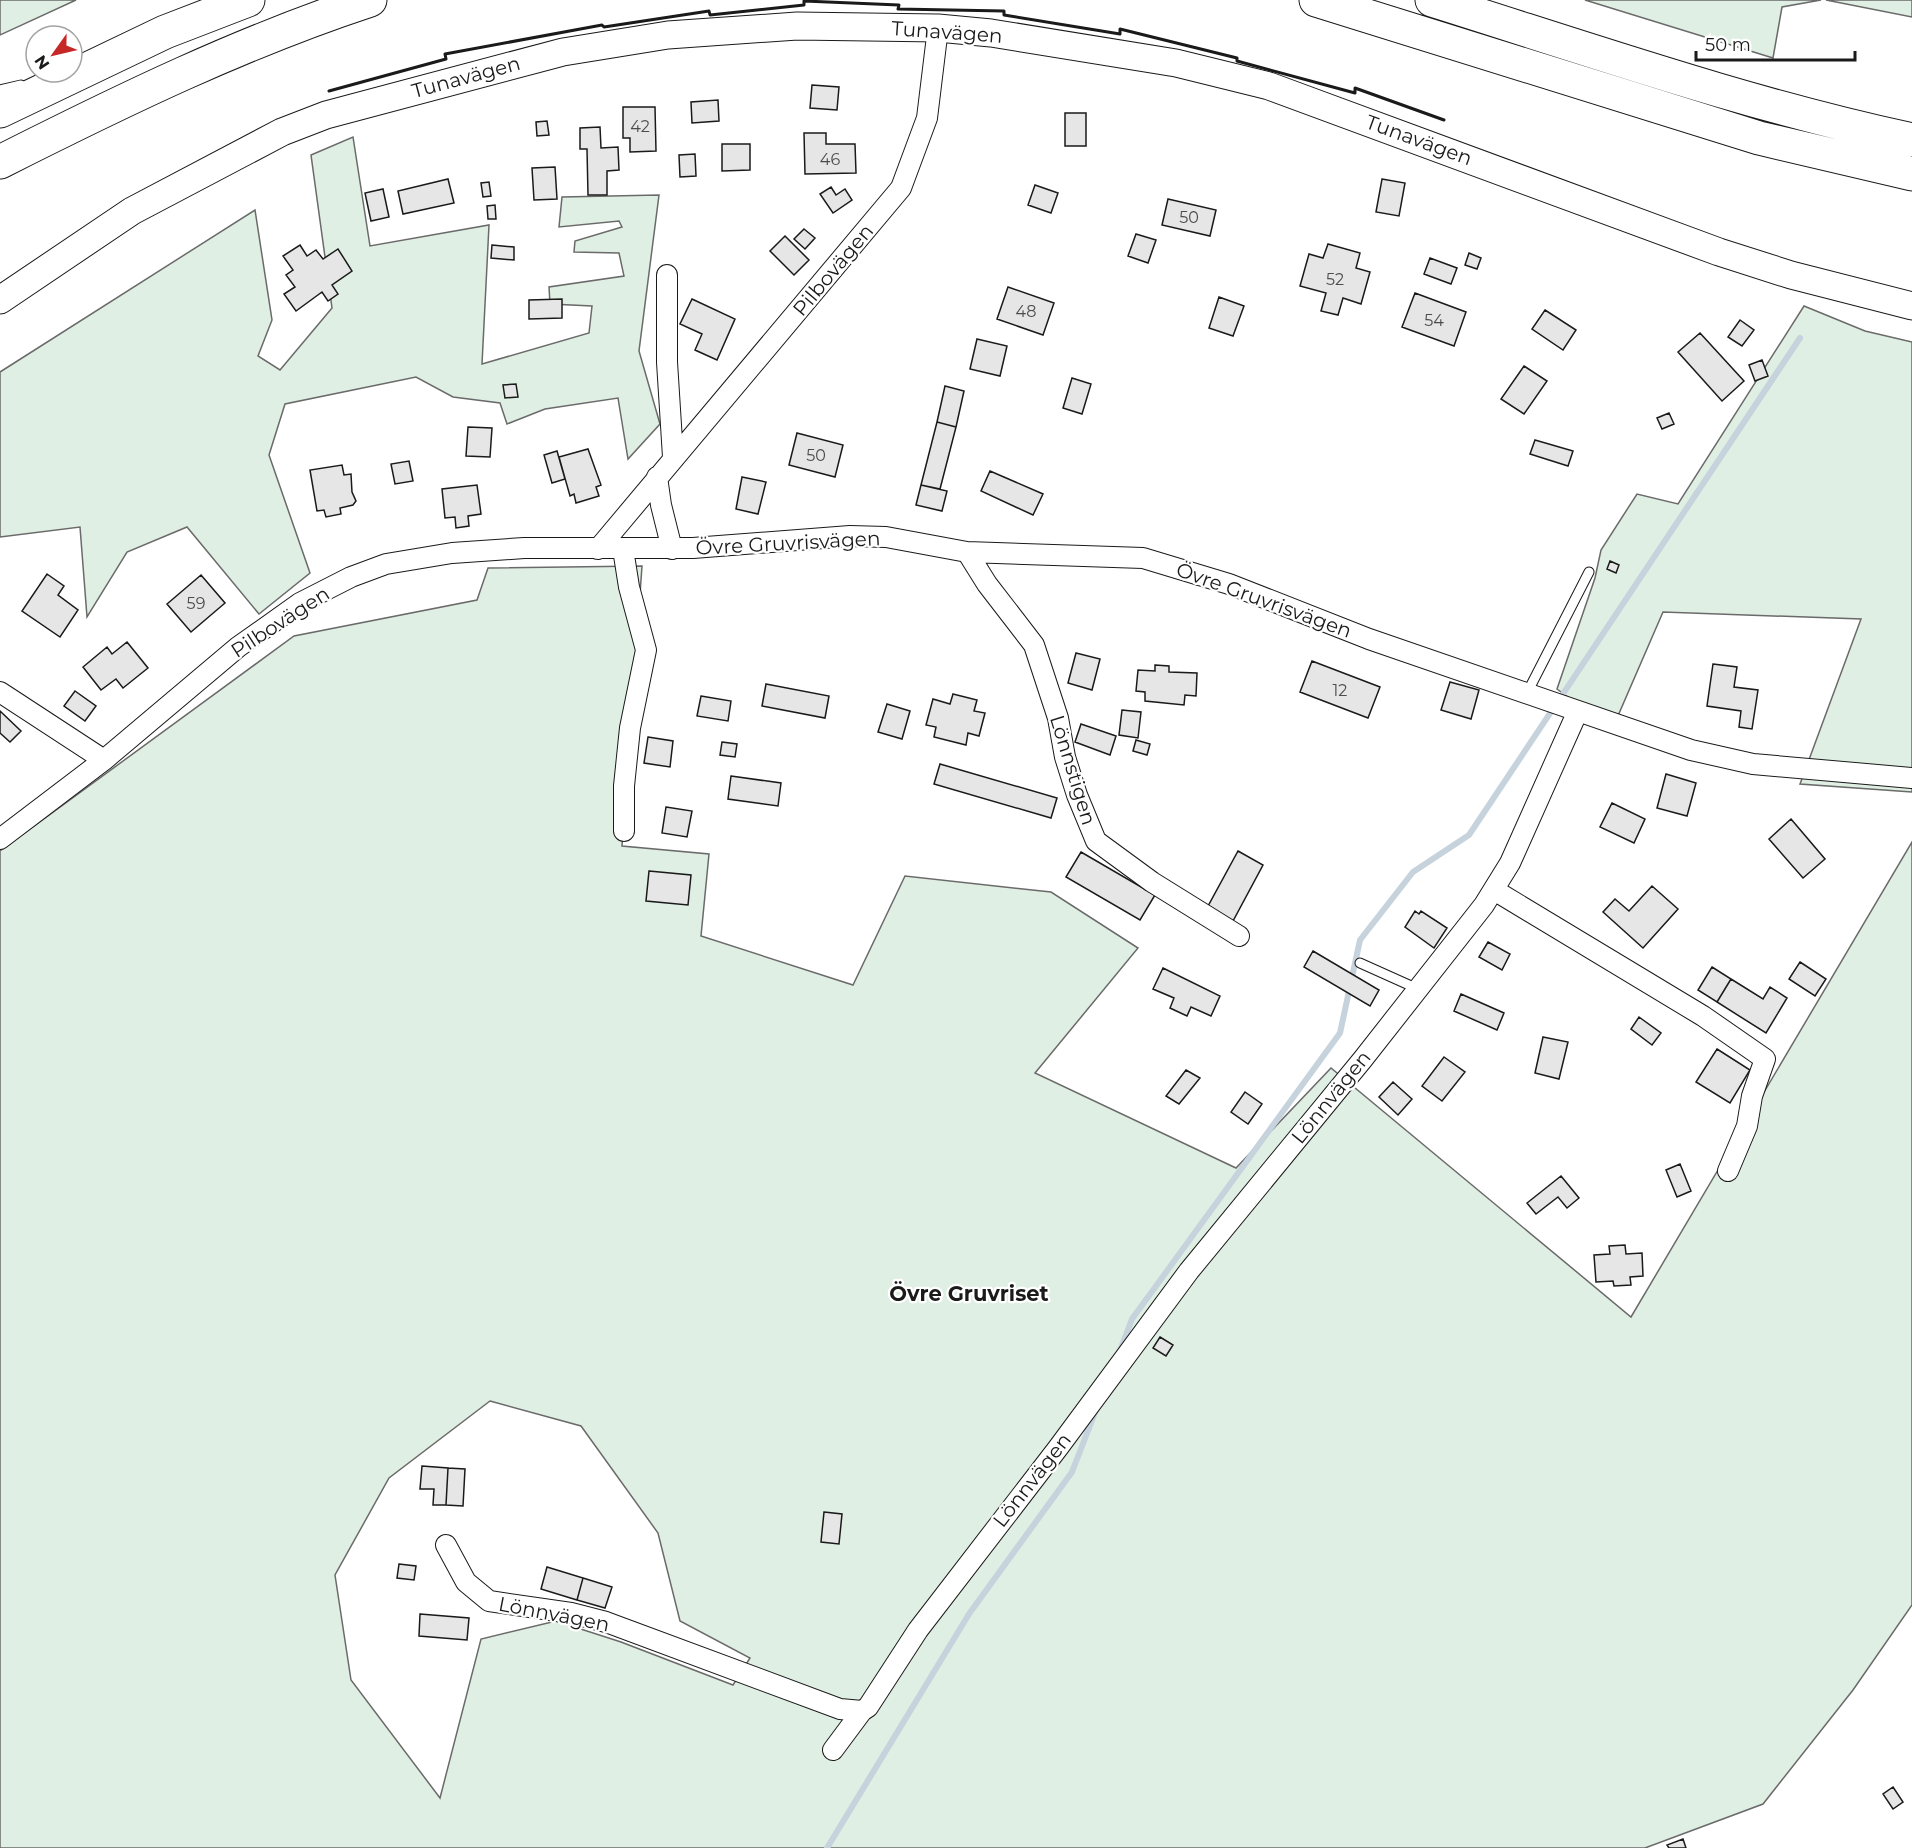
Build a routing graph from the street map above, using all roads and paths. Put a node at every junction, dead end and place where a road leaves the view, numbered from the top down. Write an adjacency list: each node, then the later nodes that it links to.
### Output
1 (248, 0): 6 (highway)
2 (370, 0): 12 (highway)
3 (1316, 0): 13 (highway)
4 (1432, 0): 11 (highway)
5 (938, 28): 15 (street, Tunavägen); 16 (street, Tunavägen); 17 (street, Pilbovägen)
6 (84, 70)
7 (30, 84): 9 (lane)
8 (54, 84): 10 (highway)
9 (0, 90)
10 (0, 111)
11 (1912, 140)
12 (5, 165)
13 (1912, 174)
14 (667, 275): 17 (street)
15 (0, 300)
16 (1912, 306)
17 (673, 457): 18 (street, Pilbovägen)
18 (657, 477): 19 (street, Pilbovägen); 21 (street)
19 (598, 549): 20 (street, Övre Gruvrisvägen); 27 (street, Pilbovägen)
20 (623, 549): 21 (street, Övre Gruvrisvägen); 29 (street)
21 (672, 549): 22 (street, Övre Gruvrisvägen)
22 (967, 552): 25 (street, Övre Gruvrisvägen); 32 (street, Lönnstigen)
23 (1589, 572): 25 (lane)
24 (0, 692): 27 (street)
25 (1526, 695): 26 (street, Övre Gruvrisvägen)
26 (1562, 708): 28 (street, Övre Gruvrisvägen); 31 (street, Lönnvägen)
27 (105, 760): 30 (street, Pilbovägen)
28 (1912, 778)
29 (624, 831)
30 (0, 839)
31 (1494, 890): 34 (street, Lönnvägen); 35 (street)
32 (1239, 936)
33 (1360, 963): 34 (lane)
34 (1419, 989): 37 (street, Lönnvägen)
35 (1728, 1171)
36 (446, 1545): 37 (street, Lönnvägen)
37 (862, 1711): 38 (street)
38 (833, 1750)

